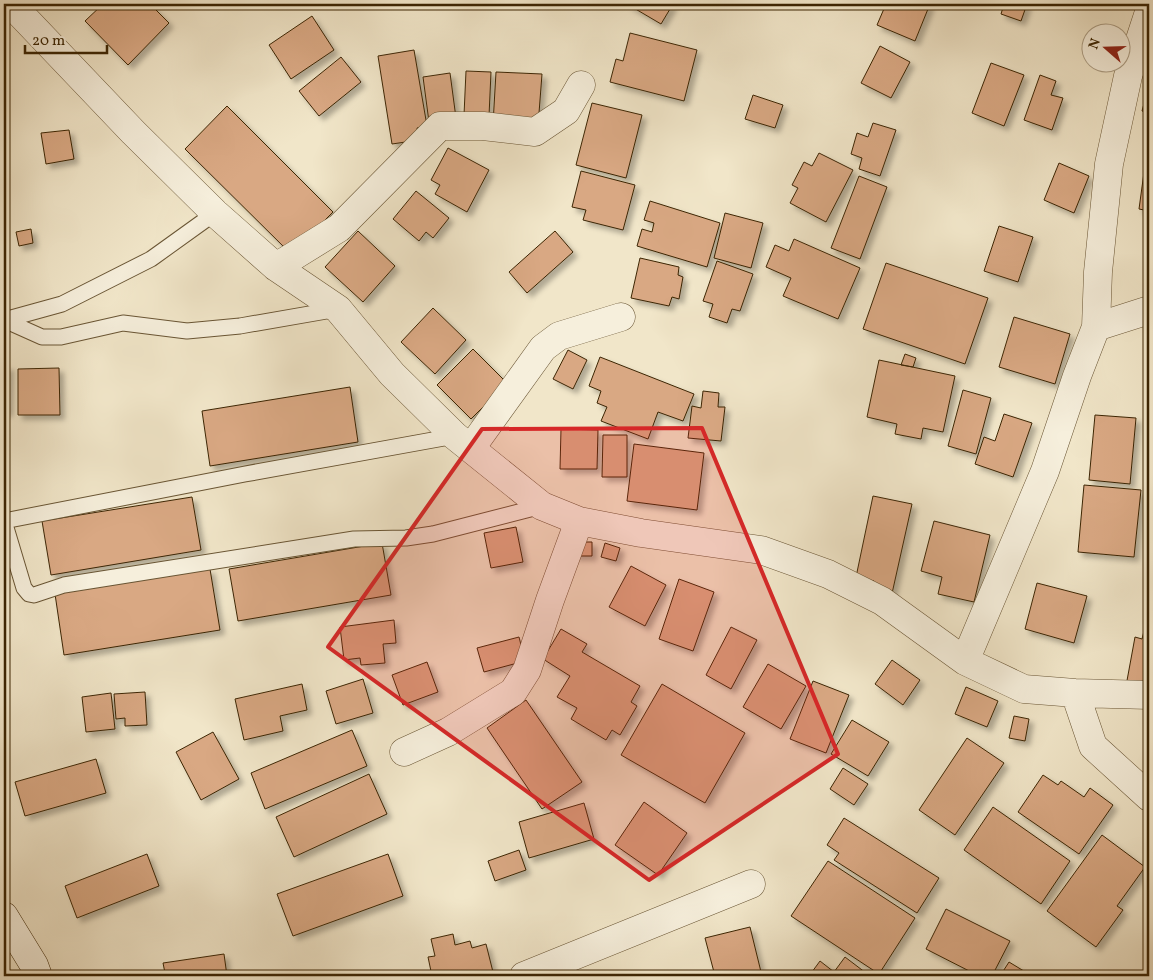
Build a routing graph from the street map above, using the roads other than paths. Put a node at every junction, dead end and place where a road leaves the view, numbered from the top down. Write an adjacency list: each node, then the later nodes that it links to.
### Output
1 (11, 4): 4 (street)
2 (1149, 12): 10 (street)
3 (581, 85): 5 (street)
4 (215, 213): 5 (street); 9 (lane)
5 (276, 268): 6 (street)
6 (338, 309): 9 (lane); 11 (street)
7 (1149, 310): 10 (street)
8 (621, 317): 11 (street)
9 (4, 320)
10 (1096, 327): 15 (street)
11 (463, 442): 12 (street); 13 (lane)
12 (542, 506): 13 (lane); 14 (street)
13 (4, 521)
14 (579, 521): 15 (street); 18 (street)
15 (965, 661): 16 (street)
16 (1075, 693): 17 (street); 19 (street)
17 (1149, 695)
18 (404, 752)
19 (1149, 797)
20 (751, 884): 23 (street)
21 (4, 916): 22 (street)
22 (38, 976)
23 (524, 976)

